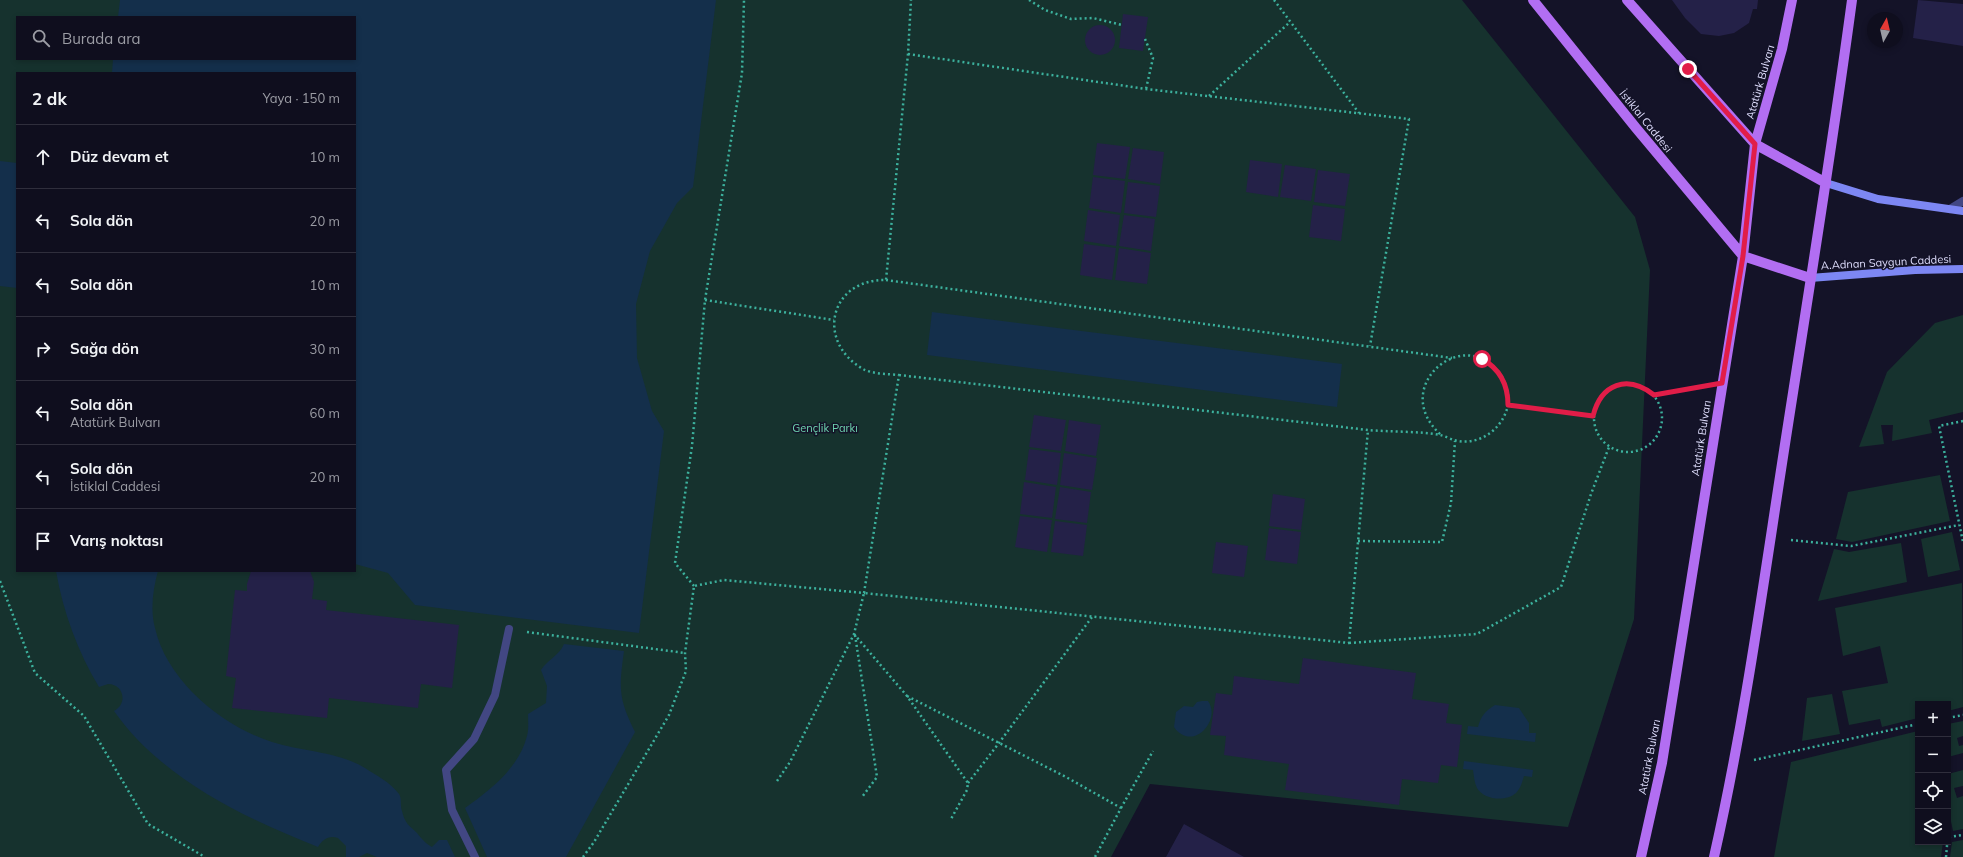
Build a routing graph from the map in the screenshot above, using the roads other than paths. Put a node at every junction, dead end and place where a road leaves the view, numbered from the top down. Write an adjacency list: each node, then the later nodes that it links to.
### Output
1 (1533, 0): 10 (main road, İstiklal Caddesi)
2 (1627, 0): 5 (main road)
3 (1792, 0): 5 (main road, Atatürk Bulvarı)
4 (1852, 0): 6 (main road)
5 (1755, 144): 6 (main road); 10 (main road, Atatürk Bulvarı)
6 (1826, 183): 8 (main road); 12 (main road)
7 (1963, 201): 8 (street)
8 (1950, 209): 9 (main road)
9 (1963, 211)
10 (1743, 256): 12 (main road); 15 (main road, Atatürk Bulvarı)
11 (1963, 269): 12 (main road, A.Adnan Saygun Caddesi)
12 (1810, 278): 16 (main road)
13 (509, 629): 14 (street)
14 (475, 857)
15 (1641, 857)
16 (1714, 857)

